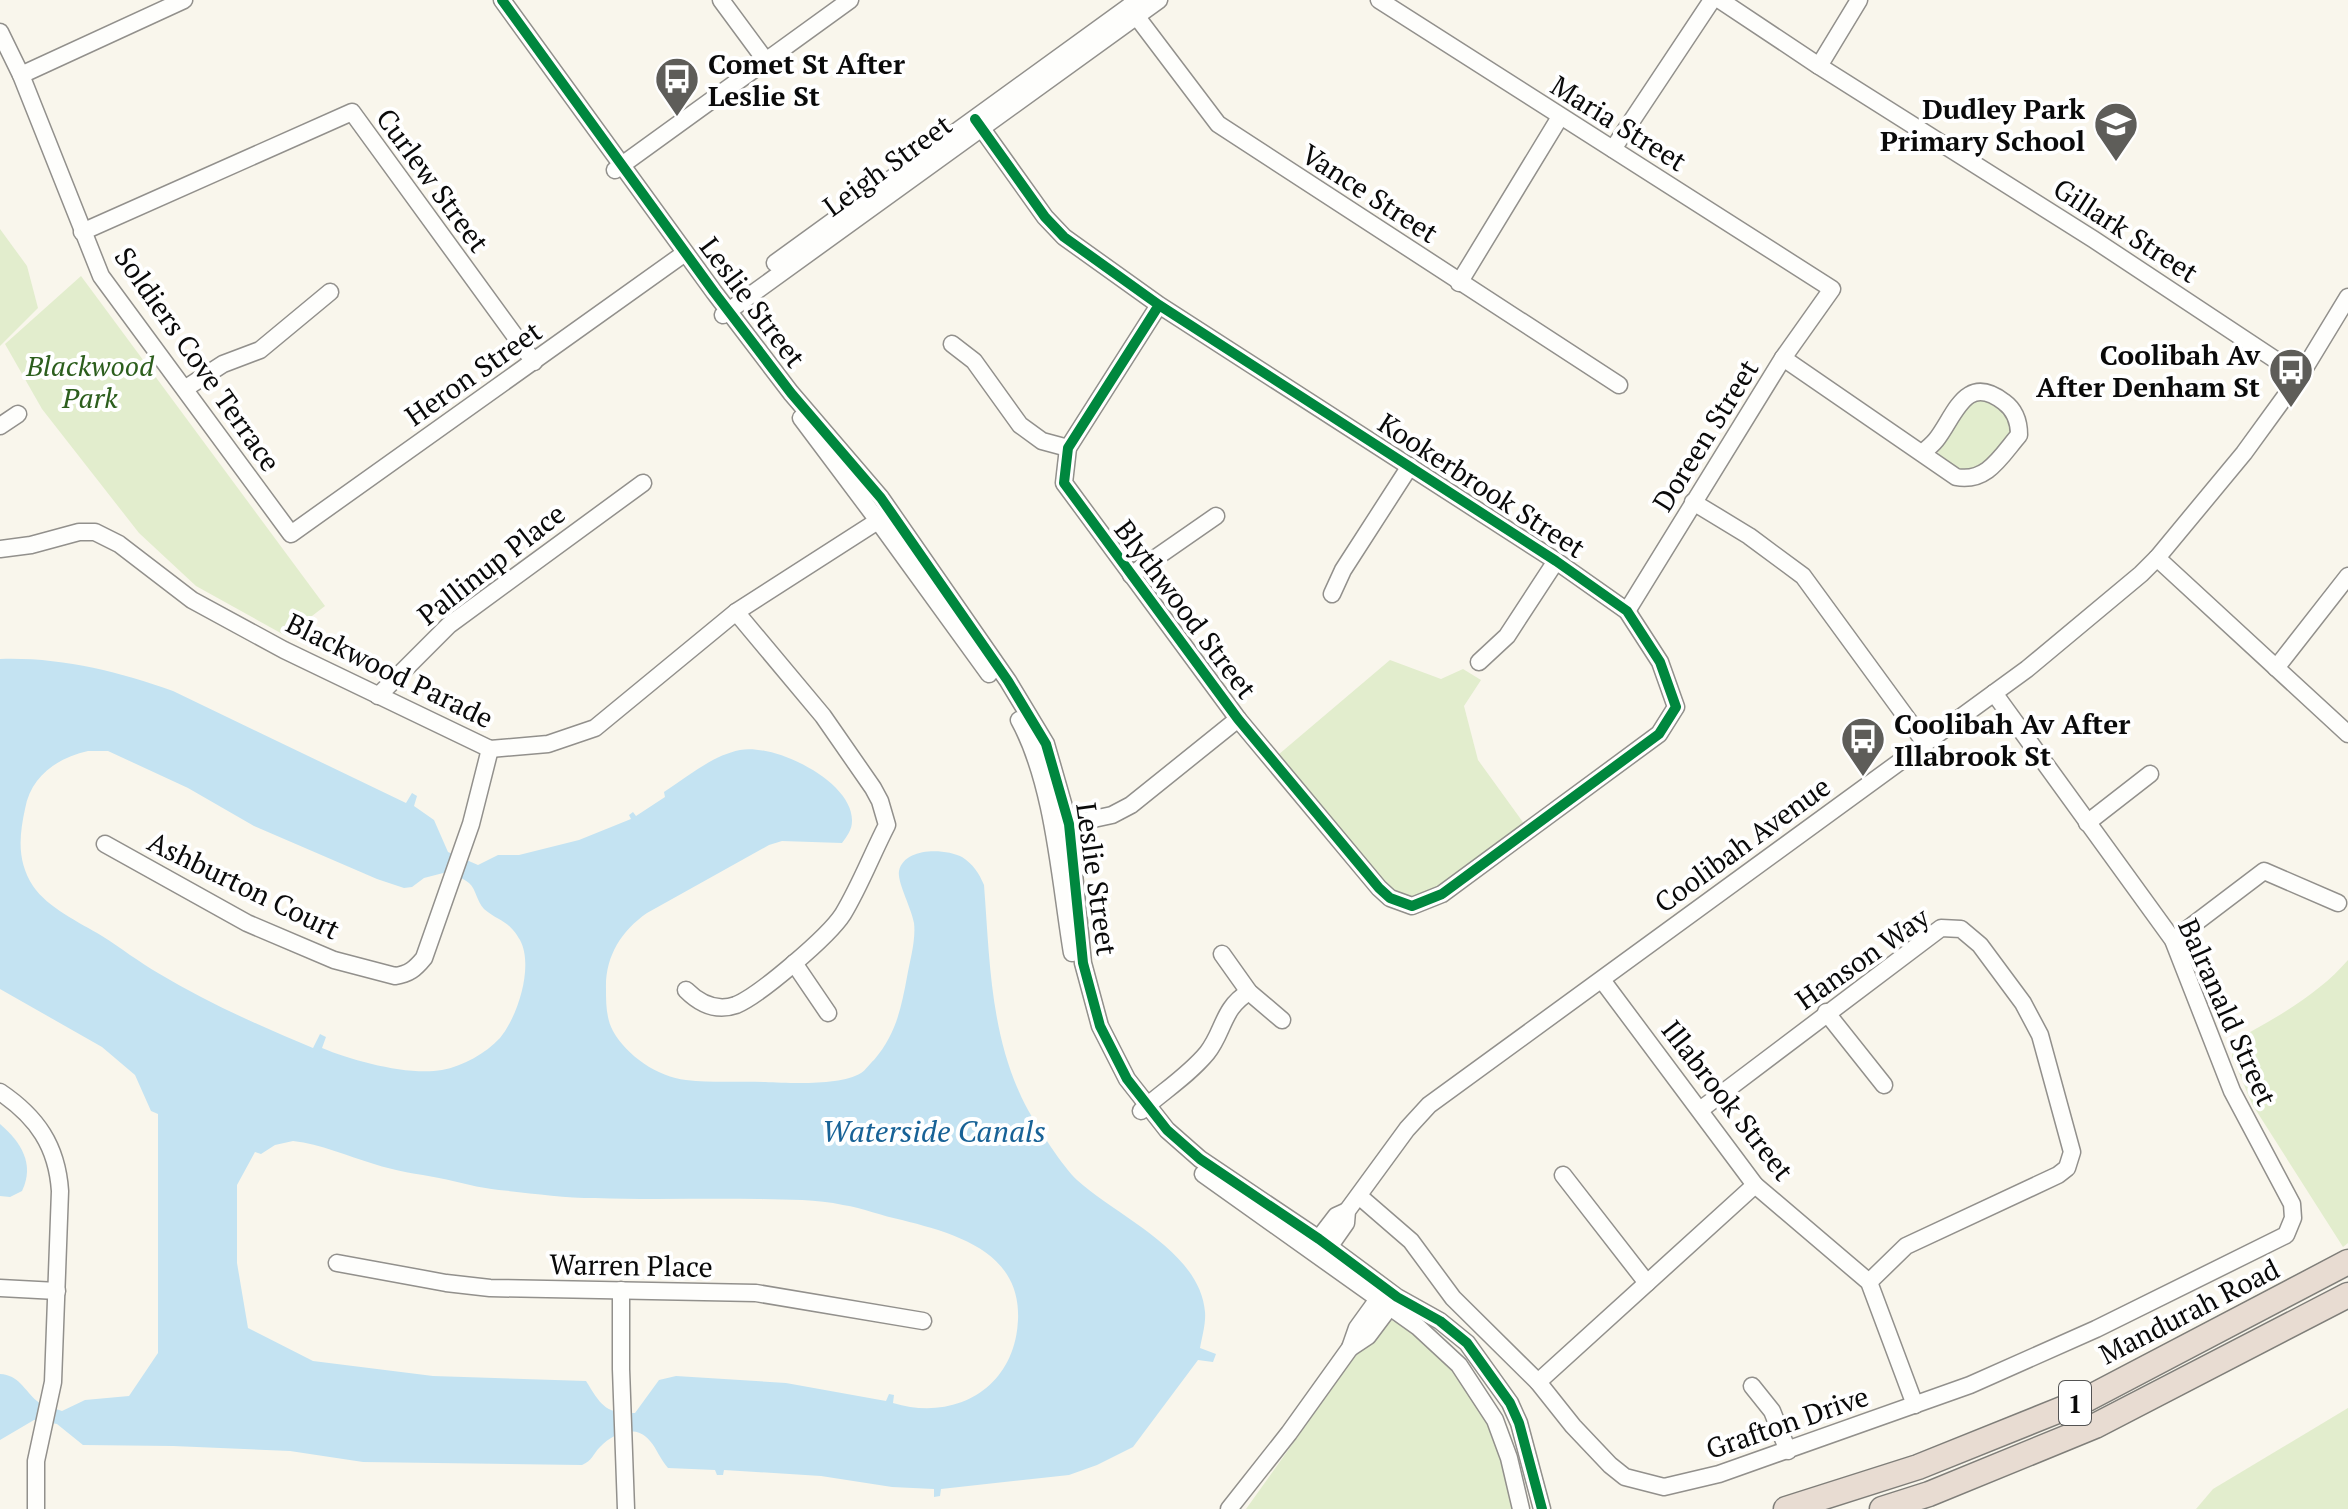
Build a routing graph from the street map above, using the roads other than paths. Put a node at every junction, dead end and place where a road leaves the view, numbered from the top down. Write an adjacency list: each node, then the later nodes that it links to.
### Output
1 (184, 0): 15 (street)
2 (490, 0): 19 (street, Leslie Street)
3 (502, 0): 19 (street, Leslie Street)
4 (721, 0): 13 (street)
5 (850, 0): 13 (street)
6 (1159, 0): 11 (street, Leigh Street)
7 (1379, 0): 16 (street, Maria Street)
8 (1712, 0): 18 (street)
9 (1720, 0): 14 (street, Gillark Street)
10 (1859, 0): 14 (street)
11 (1135, 7): 17 (street, Leigh Street); 22 (street, Vance Street)
12 (0, 32): 15 (street, Soldiers Cove Terrace)
13 (766, 61): 19 (street)
14 (1819, 66): 31 (street, Gillark Street)
15 (21, 75): 20 (street, Soldiers Cove Terrace)
16 (1560, 117): 18 (street, Maria Street); 22 (street)
17 (977, 125): 26 (street, Kookerbrook Street); 27 (street, Leigh Street)
18 (1613, 149): 23 (street, Maria Street)
19 (618, 168): 21 (street, Leslie Street)
20 (82, 232): 30 (street, Curlew Street); 33 (street, Soldiers Cove Terrace)
21 (682, 256): 27 (street, Leslie Street); 30 (street, Heron Street)
22 (1459, 283): 32 (street, Vance Street)
23 (1832, 289): 29 (street, Doreen Street)
24 (330, 292): 33 (street)
25 (2348, 297): 31 (street, Coolibah Avenue)
26 (1159, 305): 36 (street); 38 (street, Kookerbrook Street)
27 (723, 310): 41 (street, Leslie Street)
28 (952, 344): 36 (street)
29 (1783, 358): 37 (street); 40 (street, Doreen Street)
30 (534, 362): 43 (street, Heron Street)
31 (2300, 376): 45 (street, Coolibah Avenue)
32 (1619, 385)
33 (186, 388): 43 (street, Soldiers Cove Terrace)
34 (18, 414): 35 (street)
35 (0, 426)
36 (1068, 448): 47 (street, Blythwood Street)
37 (1922, 453): 37 (street)
38 (1410, 466): 46 (street, Kookerbrook Street); 49 (street)
39 (643, 483): 55 (street, Pallinup Place)
40 (1693, 502): 50 (street, Doreen Street); 58 (street)
41 (882, 513): 51 (street, Blackwood Parade); 62 (street, Leslie Street); 63 (street, Leslie Street)
42 (1216, 516): 47 (street)
43 (291, 534)
44 (0, 549): 55 (street, Blackwood Parade)
45 (2157, 558): 53 (street); 54 (street, Coolibah Avenue)
46 (1556, 561): 50 (street, Kookerbrook Street); 52 (street)
47 (1131, 575): 56 (street, Blythwood Street)
48 (2348, 576): 53 (street)
49 (1332, 594)
50 (1627, 611): 66 (street, Kookerbrook Street)
51 (736, 612): 59 (street, Blackwood Parade); 69 (street)
52 (1479, 662)
53 (2276, 668): 57 (street)
54 (1994, 693): 58 (street, Coolibah Avenue); 61 (street, Balranald Street)
55 (378, 696): 59 (street, Blackwood Parade)
56 (1238, 719): 62 (street); 66 (street, Blythwood Street)
57 (2348, 734)
58 (1925, 743): 70 (street, Coolibah Avenue)
59 (490, 749): 64 (street, Ashburton Court)
60 (2150, 774): 61 (street)
61 (2087, 823): 67 (street, Balranald Street)
62 (1069, 824): 63 (street); 78 (street, Leslie Street)
63 (1052, 827): 78 (street, Leslie Street)
64 (105, 844)
65 (2338, 903): 67 (street)
66 (1412, 906)
67 (2173, 940): 83 (street, Balranald Street)
68 (1222, 954): 72 (street)
69 (794, 963): 71 (street); 74 (street)
70 (1602, 980): 79 (street, Illabrook Street); 82 (street, Coolibah Avenue)
71 (686, 990)
72 (1249, 992): 75 (street); 78 (street)
73 (1826, 1012): 76 (street); 79 (street, Hanson Way); 87 (street, Hanson Way)
74 (828, 1013)
75 (1282, 1020)
76 (1884, 1085)
77 (0, 1092): 91 (street)
78 (1143, 1109): 84 (street, Leslie Street)
79 (1700, 1110): 81 (street, Illabrook Street)
80 (1563, 1175): 88 (street)
81 (1755, 1185): 87 (street, Illabrook Street); 88 (street)
82 (1359, 1196): 84 (street, Coolibah Avenue); 95 (street, Grafton Drive)
83 (2292, 1204): 97 (street, Grafton Drive)
84 (1320, 1249): 93 (street, Leslie Street)
85 (2348, 1262): 104 (highway, Mandurah Road / 1)
86 (337, 1263): 90 (street, Warren Place)
87 (1869, 1282): 97 (street, Illabrook Street)
88 (1647, 1283): 95 (street)
89 (0, 1288): 91 (street)
90 (621, 1290): 94 (street, Warren Place); 100 (street)
91 (57, 1291): 99 (street)
92 (2348, 1295): 105 (highway, Mandurah Road / 1)
93 (1387, 1299): 101 (street); 102 (street, Leslie Street); 103 (street, Leslie Street)
94 (923, 1321)
95 (1538, 1382): 98 (street, Grafton Drive)
96 (1752, 1386): 98 (street)
97 (1915, 1405): 98 (street, Grafton Drive)
98 (1788, 1451)
99 (36, 1509)
100 (626, 1509)
101 (1229, 1509)
102 (1521, 1509)
103 (1542, 1509)
104 (1786, 1509)
105 (1882, 1509)

